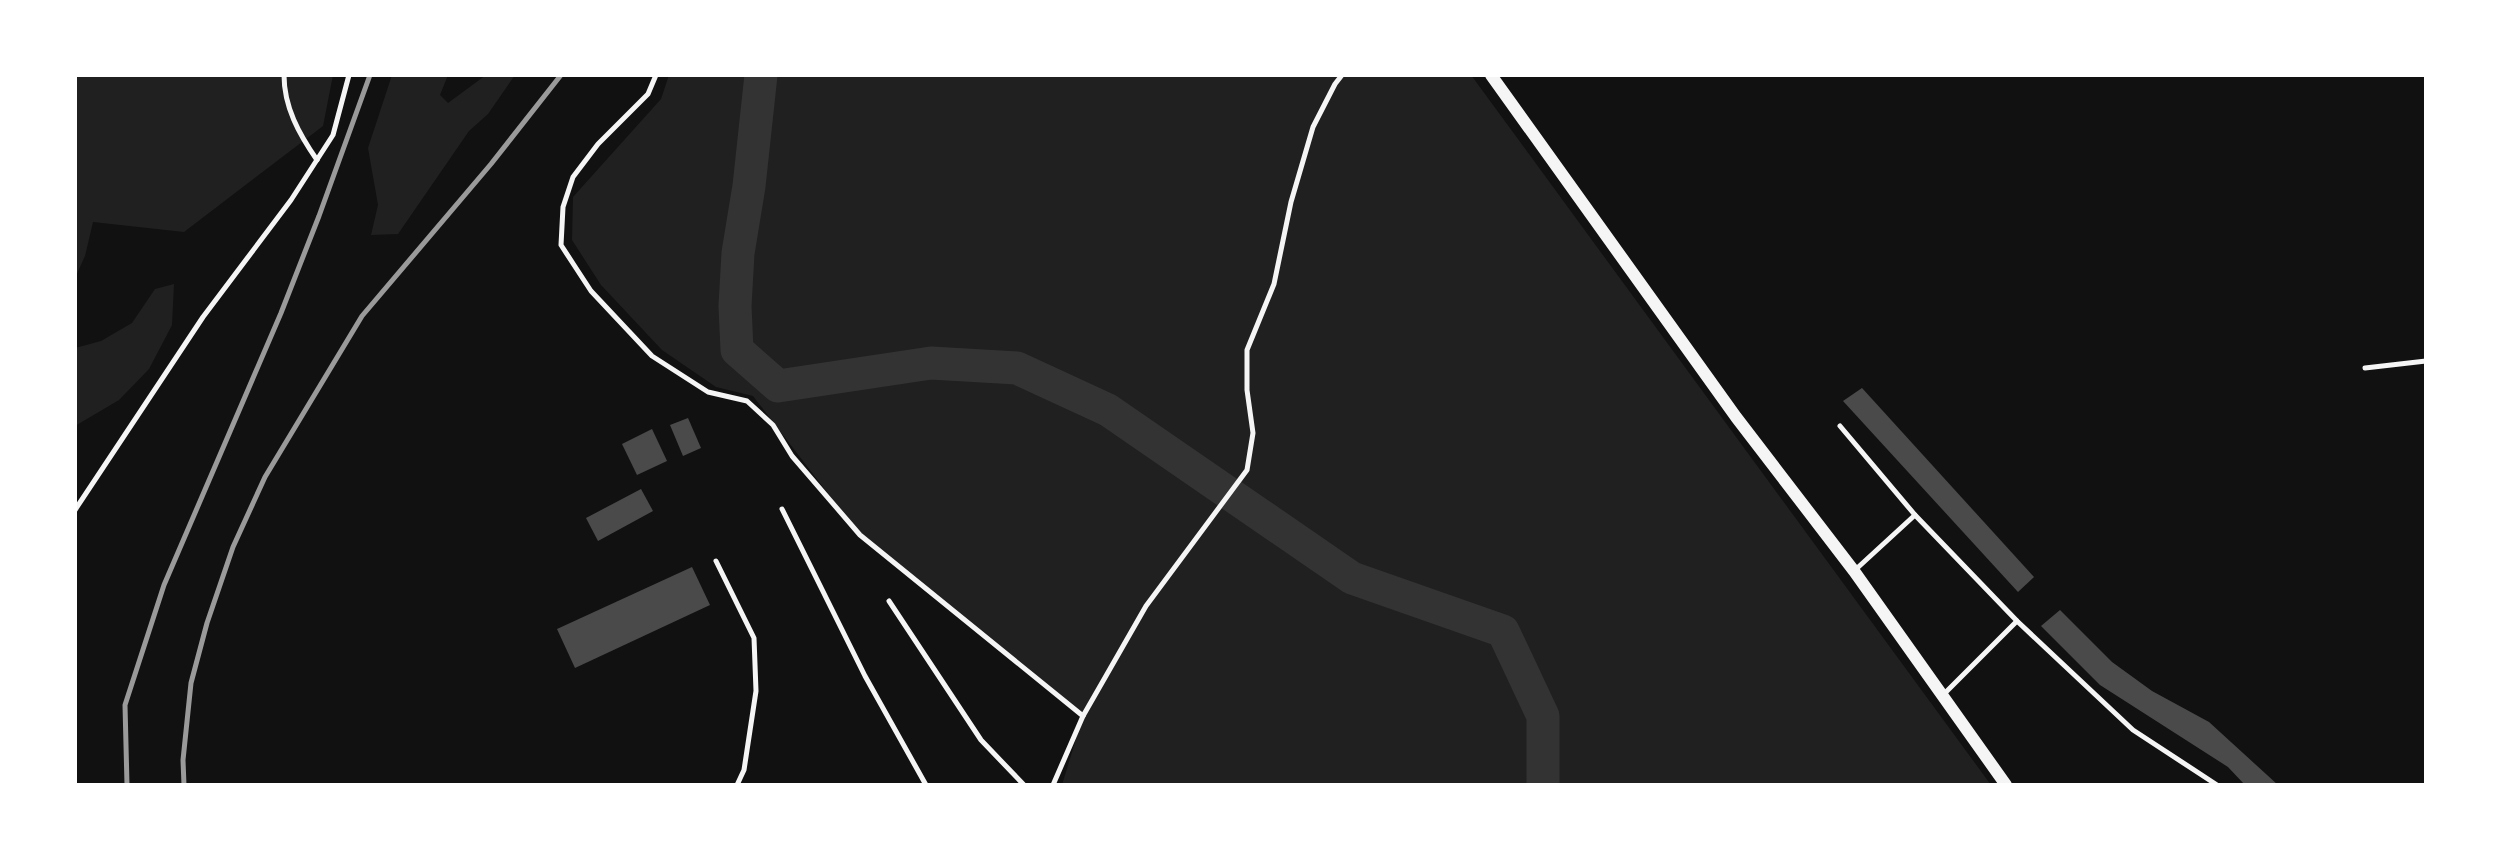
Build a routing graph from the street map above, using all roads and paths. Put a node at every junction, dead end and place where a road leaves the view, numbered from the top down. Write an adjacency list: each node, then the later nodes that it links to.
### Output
1 (284, 75): 6 (lane)
2 (349, 75): 6 (lane)
3 (656, 75): 18 (lane)
4 (1342, 75): 18 (lane)
5 (1492, 75): 14 (street)
6 (317, 160): 11 (lane)
7 (2426, 361): 8 (lane)
8 (2365, 369)
9 (1840, 426): 12 (lane)
10 (782, 509): 21 (lane)
11 (75, 510)
12 (1914, 515): 14 (lane); 16 (lane)
13 (716, 561): 20 (lane)
14 (1854, 570): 17 (street)
15 (889, 601): 22 (lane)
16 (2017, 621): 17 (lane); 19 (lane)
17 (1942, 696): 24 (street)
18 (1083, 716): 23 (lane)
19 (2215, 784)
20 (737, 785)
21 (926, 785)
22 (1024, 785)
23 (1053, 785)
24 (2006, 785)

